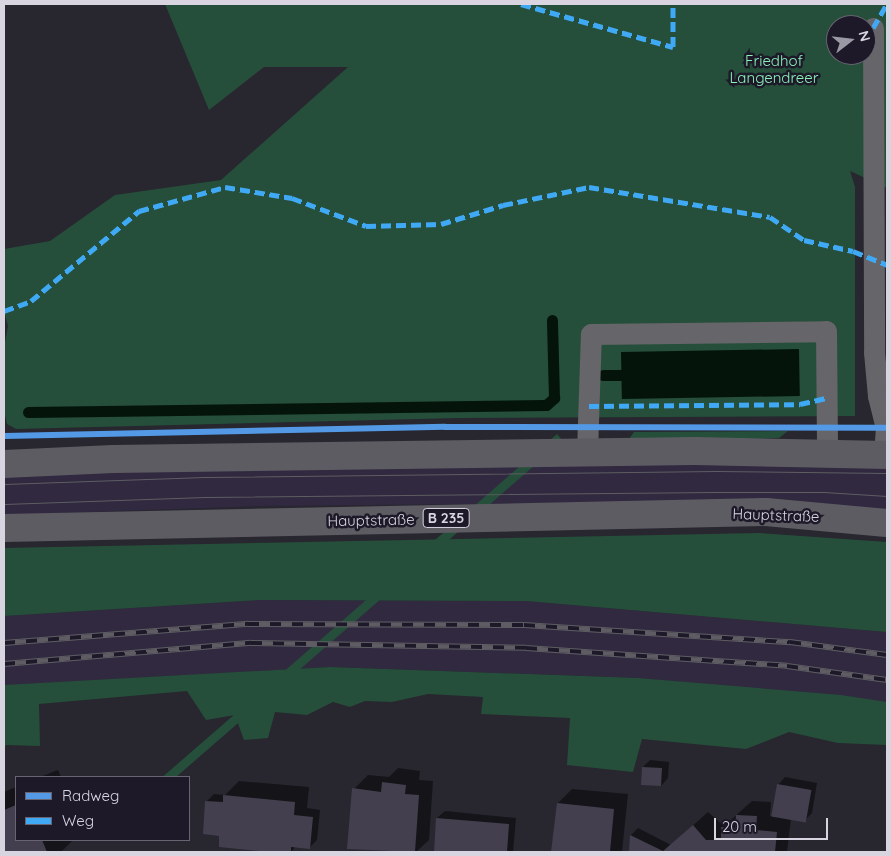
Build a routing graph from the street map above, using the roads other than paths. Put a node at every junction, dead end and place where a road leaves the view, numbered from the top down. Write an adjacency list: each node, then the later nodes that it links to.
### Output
1 (873, 65): 4 (lane)
2 (588, 452): 3 (main road); 3 (lane); 5 (main road)
3 (827, 453): 4 (main road)
4 (886, 454)
5 (4, 464)
6 (887, 523): 7 (main road, Hauptstraße / B 235)
7 (4, 528)

